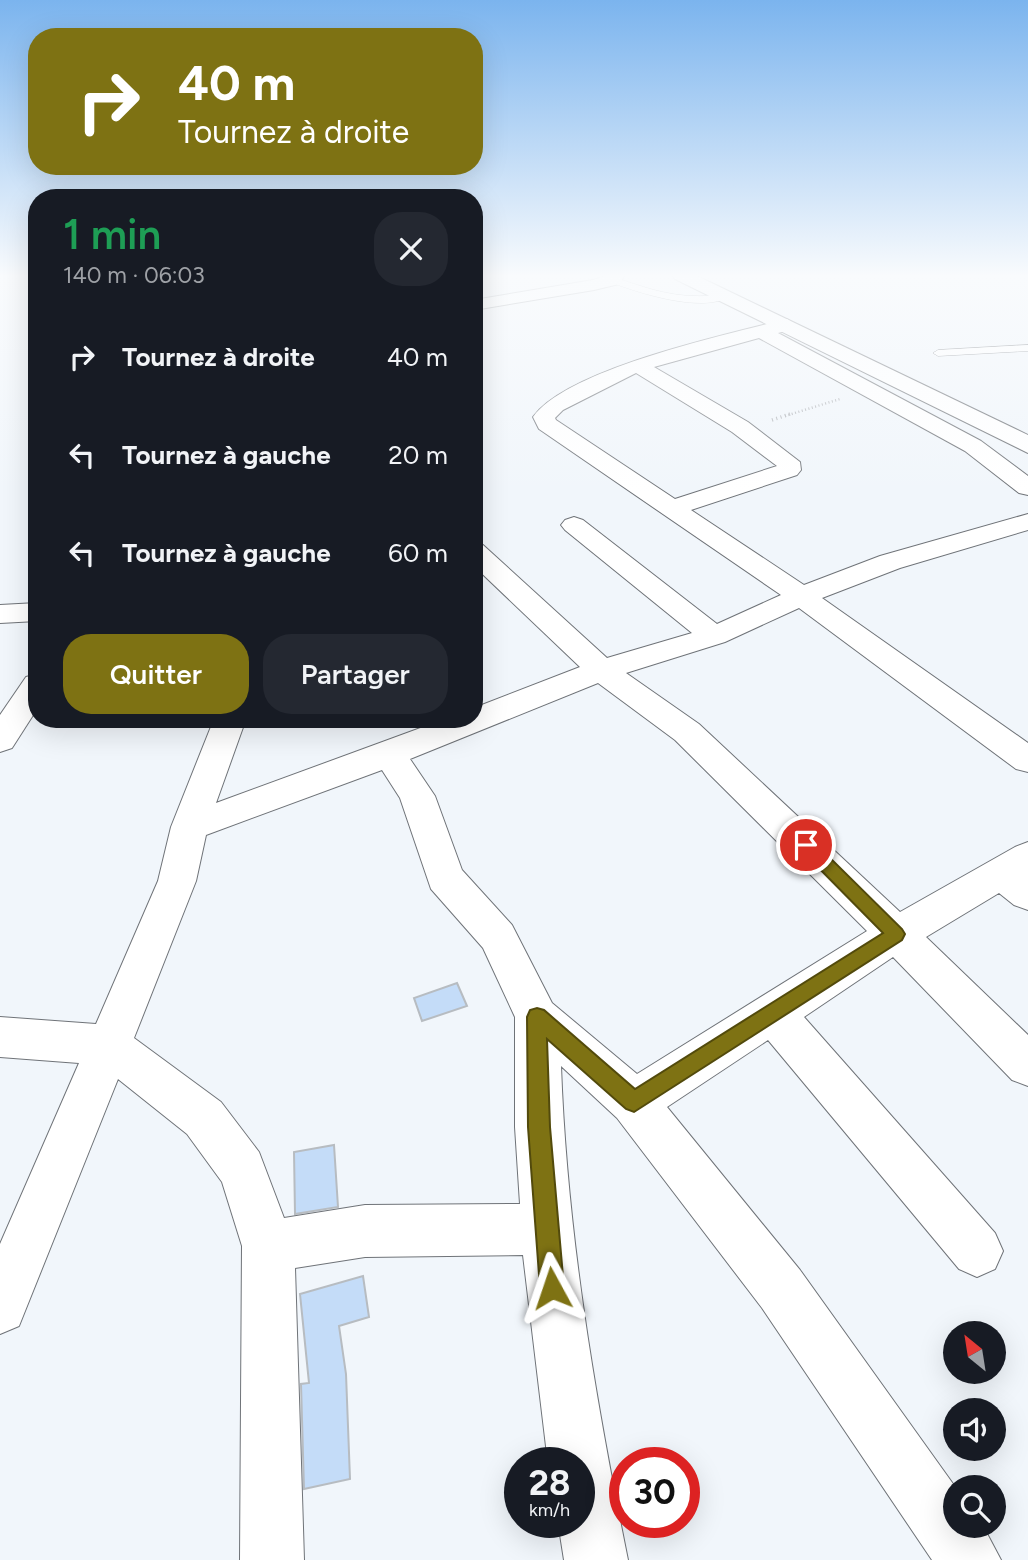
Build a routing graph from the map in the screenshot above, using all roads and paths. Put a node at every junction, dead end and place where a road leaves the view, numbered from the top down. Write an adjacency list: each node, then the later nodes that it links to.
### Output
1 (702, 348): 6 (street)
2 (791, 348): 7 (street)
3 (833, 348): 9 (highway)
4 (1028, 348): 5 (lane)
5 (938, 353)
6 (637, 365): 8 (street); 11 (street)
7 (868, 389): 8 (path); 10 (street)
8 (740, 427): 11 (street)
9 (1028, 445)
10 (1028, 488)
11 (674, 507): 15 (street)
12 (1028, 522): 15 (street)
13 (574, 525): 18 (street)
14 (483, 559): 19 (street)
15 (801, 596): 18 (street); 26 (street)
16 (28, 612): 17 (street)
17 (0, 614)
18 (714, 636): 19 (street)
19 (601, 670): 21 (street); 29 (street)
20 (28, 698): 24 (street)
21 (483, 717)
22 (227, 728): 27 (street)
23 (455, 728): 25 (street)
24 (0, 740)
25 (389, 754): 27 (street); 31 (street)
26 (1028, 760)
27 (189, 827): 33 (street)
28 (1019, 874): 29 (street)
29 (896, 934): 30 (street); 34 (street)
30 (774, 1013): 35 (street); 38 (street)
31 (537, 1017): 35 (street); 36 (street)
32 (0, 1037): 33 (street)
33 (109, 1045): 37 (street); 39 (street)
34 (1028, 1065)
35 (634, 1102): 44 (street)
36 (547, 1229): 37 (street); 40 (street)
37 (268, 1246): 42 (street)
38 (977, 1251)
39 (0, 1307)
40 (576, 1447)
41 (592, 1538): 43 (street)
42 (272, 1560)
43 (596, 1560)
44 (969, 1560)

